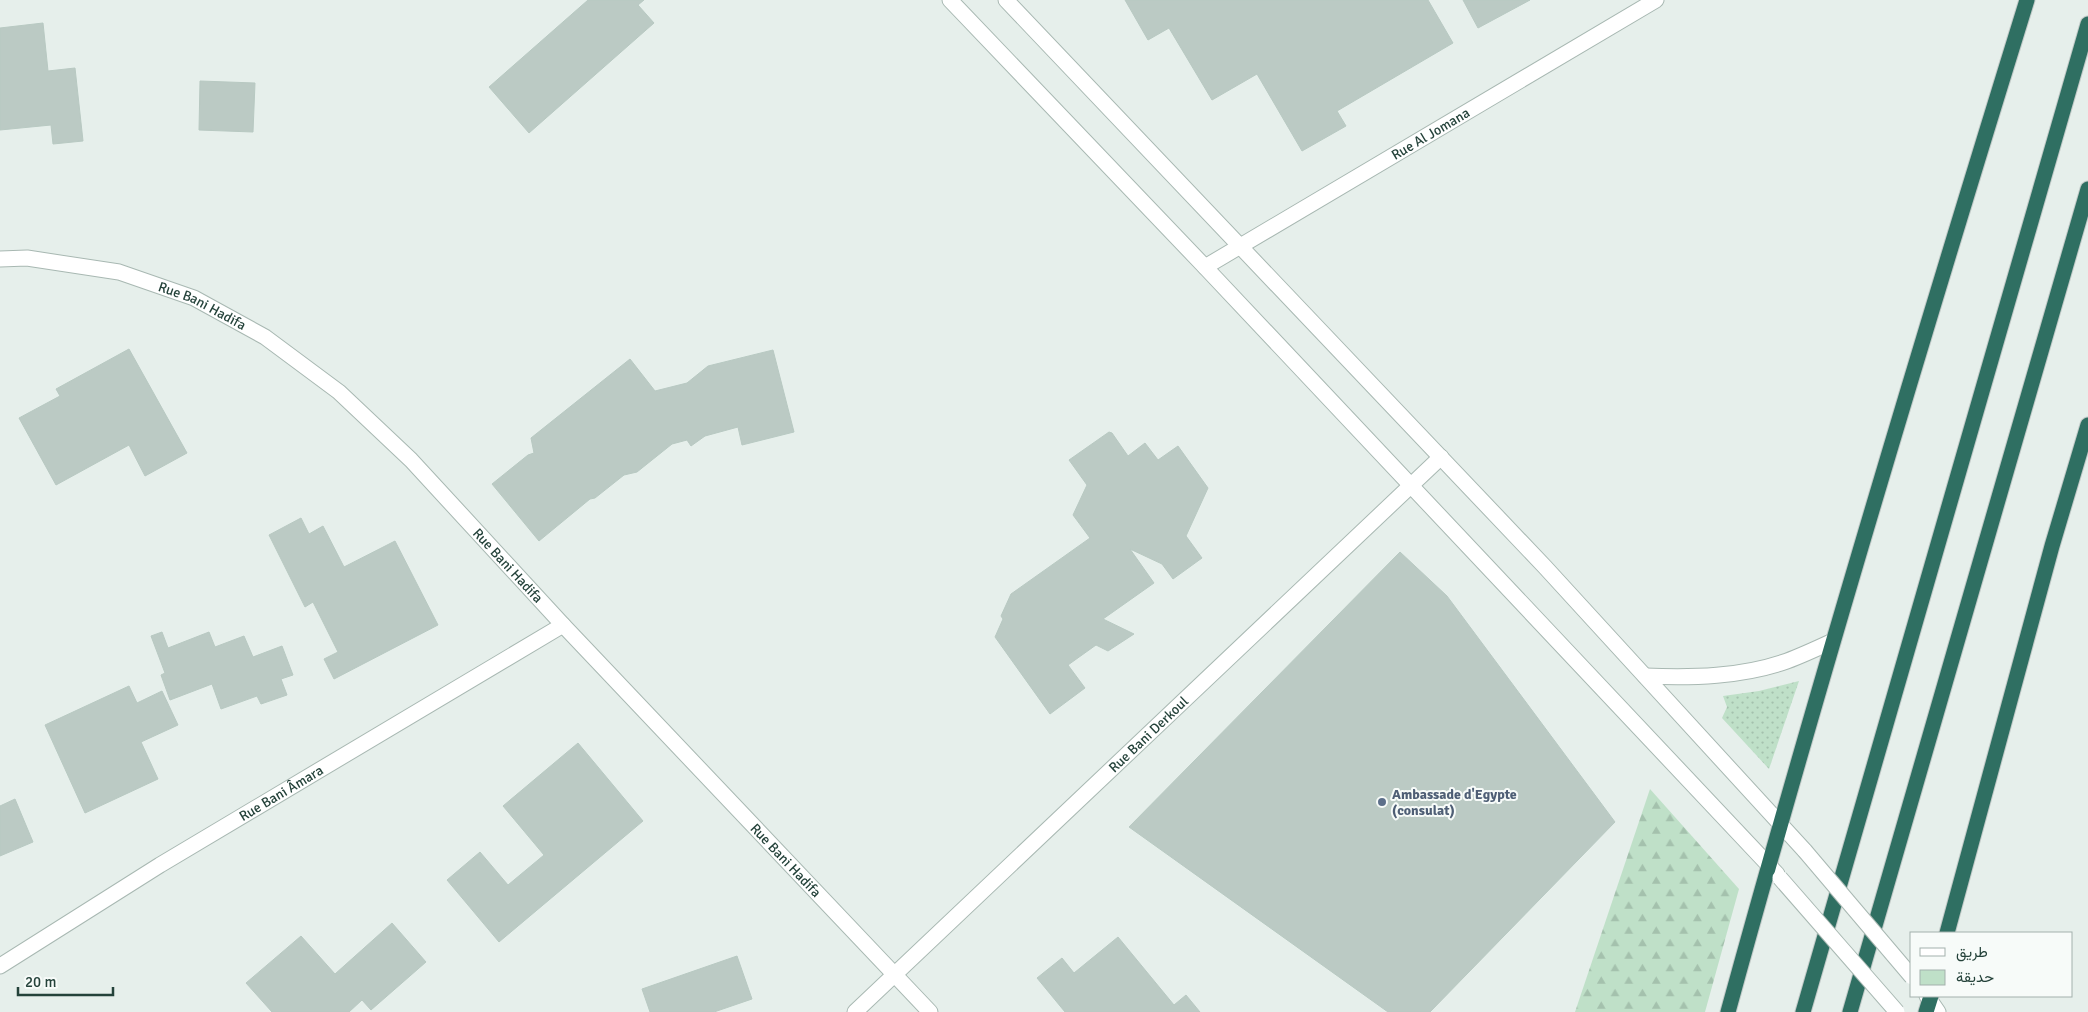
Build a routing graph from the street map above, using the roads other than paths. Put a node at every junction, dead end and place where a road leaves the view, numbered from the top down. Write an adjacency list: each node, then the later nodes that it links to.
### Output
1 (950, 0): 9 (street)
2 (1006, 0): 7 (street)
3 (1656, 0): 7 (street, Rue Al Jomana)
4 (2027, 0): 14 (highway)
5 (2088, 24): 25 (highway)
6 (2088, 189): 26 (highway)
7 (1240, 246): 9 (street, Rue Al Jomana); 11 (street)
8 (0, 258): 13 (street, Rue Bani Hadifa)
9 (1205, 267): 12 (street)
10 (2088, 425): 18 (highway)
11 (1441, 457): 12 (street, Rue Bani Derkoul); 15 (street)
12 (1412, 485): 17 (street); 20 (street, Rue Bani Derkoul)
13 (564, 625): 19 (street, Rue Bani Âmara); 20 (street, Rue Bani Hadifa)
14 (1833, 641): 15 (street); 16 (highway)
15 (1645, 676): 16 (street)
16 (1780, 824): 17 (highway); 21 (street, bridge)
17 (1768, 865): 24 (highway); 27 (street, bridge)
18 (1947, 932)
19 (0, 966)
20 (894, 974): 22 (street, Rue Bani Derkoul); 23 (street, Rue Bani Hadifa)
21 (1910, 975)
22 (855, 1012)
23 (930, 1012)
24 (1728, 1012)
25 (1803, 1012)
26 (1850, 1012)
27 (1897, 1012)

